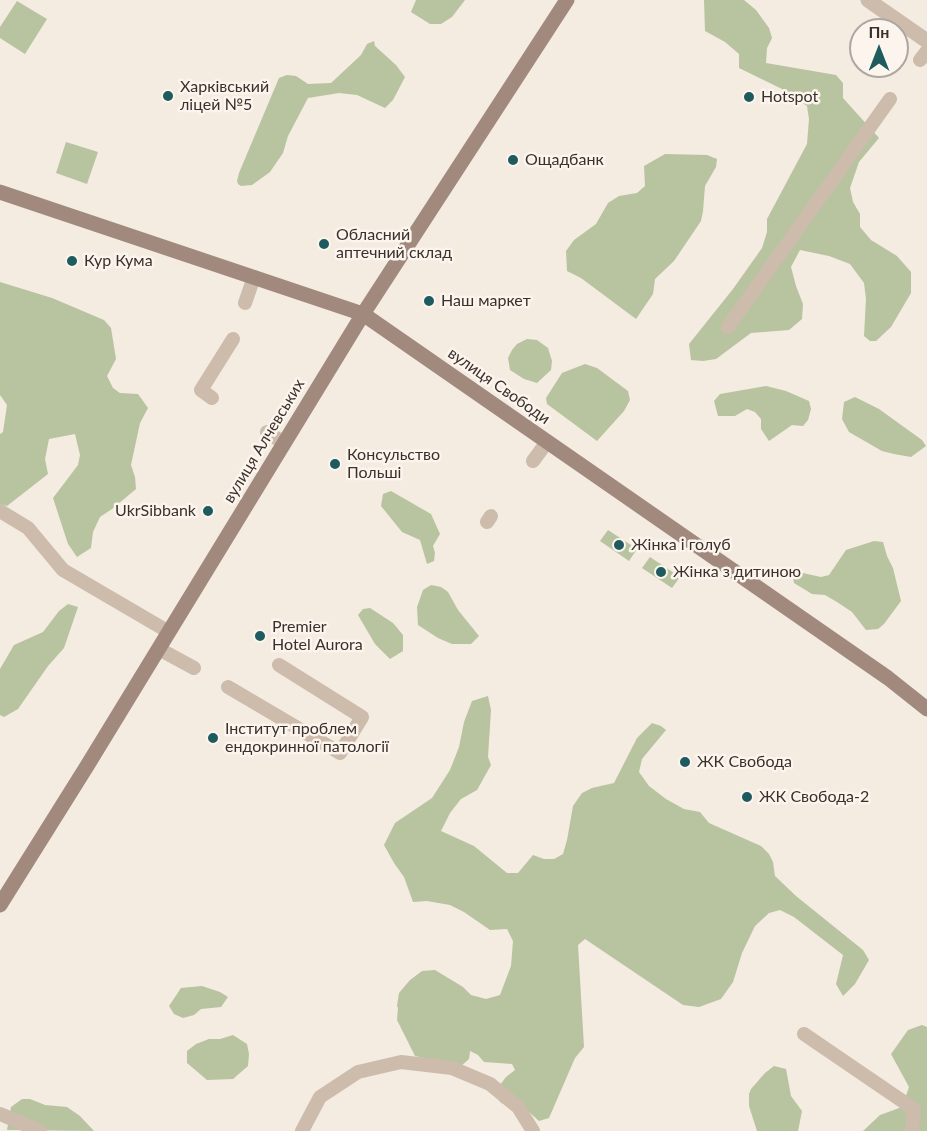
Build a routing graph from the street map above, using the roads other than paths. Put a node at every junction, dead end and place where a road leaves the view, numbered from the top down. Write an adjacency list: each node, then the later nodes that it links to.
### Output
1 (567, 0): 8 (street, вулиця Алчевських)
2 (868, 0): 3 (street)
3 (927, 40)
4 (890, 99): 9 (lane)
5 (0, 192): 6 (street, вулиця Свободи)
6 (254, 277): 7 (lane); 8 (street, вулиця Свободи)
7 (245, 303)
8 (363, 314): 13 (street, вулиця Свободи); 14 (street, вулиця Алчевських)
9 (728, 327)
10 (233, 339): 11 (lane)
11 (212, 398)
12 (267, 432): 14 (lane)
13 (547, 442): 15 (lane); 22 (street, вулиця Свободи)
14 (284, 443): 17 (street, вулиця Алчевських)
15 (532, 461)
16 (0, 511): 17 (lane)
17 (169, 632): 18 (street, вулиця Алчевських)
18 (159, 649): 20 (lane); 23 (street, вулиця Алчевських)
19 (279, 666): 21 (lane)
20 (194, 668)
21 (228, 687)
22 (927, 709)
23 (0, 905)
24 (804, 1034): 29 (lane)
25 (0, 1113): 26 (lane)
26 (40, 1131)
27 (302, 1131): 28 (lane)
28 (533, 1131)
29 (912, 1131)

